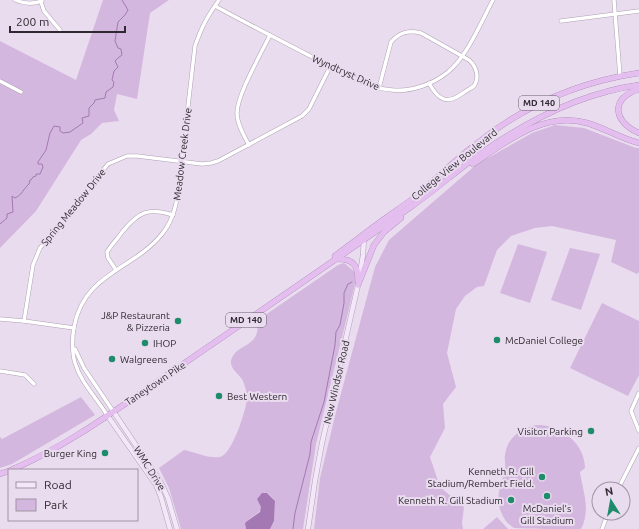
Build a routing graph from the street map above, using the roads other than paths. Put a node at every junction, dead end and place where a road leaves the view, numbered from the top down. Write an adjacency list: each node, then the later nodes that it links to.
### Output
1 (15, 0): 5 (street)
2 (219, 0): 6 (street, Meadow Creek Drive)
3 (493, 0): 12 (street, Wyndtryst Drive)
4 (614, 0): 8 (street)
5 (42, 1): 10 (street)
6 (215, 6): 11 (street, Wyndtryst Drive); 25 (street, Meadow Creek Drive)
7 (639, 12): 8 (street)
8 (615, 14): 9 (street); 15 (street)
9 (561, 21)
10 (60, 30)
11 (270, 35): 13 (street, Wyndtryst Drive); 24 (street)
12 (462, 56): 17 (street, Wyndtryst Drive); 17 (street); 19 (street)
13 (330, 67): 19 (street, Wyndtryst Drive); 24 (street, Spring Meadow Drive)
14 (639, 73): 15 (highway, College View Boulevard / MD 140)
15 (620, 76): 29 (highway, College View Boulevard / MD 140)
16 (0, 81): 21 (street)
17 (429, 83): 19 (street, Wyndtryst Drive)
18 (639, 85): 26 (highway, College View Boulevard / MD 140)
19 (379, 88)
20 (639, 89): 22 (highway)
21 (20, 92)
22 (639, 133)
23 (639, 143): 26 (highway)
24 (249, 145): 25 (street, Spring Meadow Drive)
25 (182, 161): 28 (street, Meadow Creek Drive); 36 (street, Spring Meadow Drive)
26 (432, 191): 27 (highway, College View Boulevard / MD 140)
27 (422, 199): 30 (highway, College View Boulevard / MD 140); 33 (highway)
28 (173, 215): 32 (street, Meadow Creek Drive); 32 (street)
29 (364, 234): 30 (main road, New Windsor Road); 34 (highway, Taneytown Pike / MD 140)
30 (364, 241): 31 (highway, Taneytown Pike / MD 140); 33 (main road, New Windsor Road)
31 (337, 259): 33 (highway); 34 (highway, Taneytown Pike / MD 140)
32 (116, 270): 37 (street, Meadow Creek Drive)
33 (358, 285): 50 (main road, New Windsor Road)
34 (295, 287): 42 (highway, Taneytown Pike / MD 140)
35 (0, 319): 36 (street)
36 (24, 321): 37 (street)
37 (74, 328): 38 (street, Meadow Creek Drive)
38 (73, 345): 42 (street, Meadow Creek Drive); 43 (street, Meadow Creek Drive)
39 (0, 371): 40 (street)
40 (34, 384)
41 (639, 393): 44 (street)
42 (114, 411): 43 (highway, Taneytown Pike / MD 140); 49 (main road, WMC Drive)
43 (107, 415): 46 (highway, Taneytown Pike / MD 140); 48 (main road, WMC Drive)
44 (639, 431)
45 (639, 448): 47 (street)
46 (12, 469)
47 (622, 481)
48 (170, 529)
49 (177, 529)
50 (308, 529)

